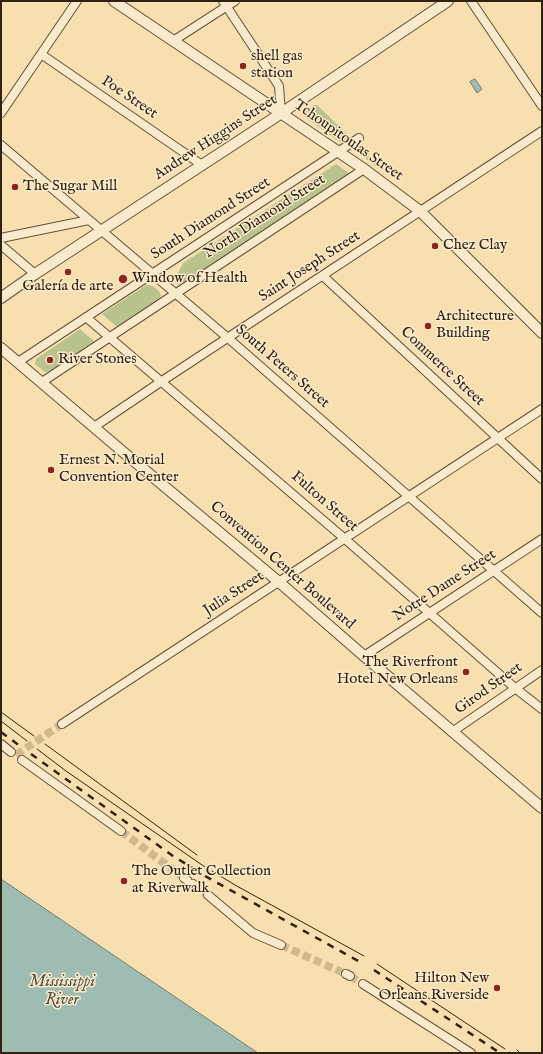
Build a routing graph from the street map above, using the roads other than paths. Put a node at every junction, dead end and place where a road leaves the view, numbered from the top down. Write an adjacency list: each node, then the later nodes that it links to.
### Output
1 (77, 1): 8 (street)
2 (114, 1): 7 (street, Tchoupitoulas Street)
3 (234, 1): 6 (street)
4 (448, 1): 11 (street, Andrew Higgins Street)
5 (471, 1): 9 (street)
6 (224, 4): 7 (street); 11 (street)
7 (173, 41): 11 (street, Tchoupitoulas Street)
8 (41, 54): 10 (street); 16 (street, Poe Street)
9 (542, 106)
10 (1, 113)
11 (281, 113): 15 (street, Tchoupitoulas Street); 16 (street, Andrew Higgins Street)
12 (542, 131): 18 (street, Saint Joseph Street)
13 (359, 138): 15 (street, South Diamond Street)
14 (1, 146): 19 (street, South Peters Street)
15 (338, 152): 17 (street, Tchoupitoulas Street); 24 (street, South Diamond Street)
16 (202, 165): 20 (street, Andrew Higgins Street)
17 (364, 169): 18 (street, Tchoupitoulas Street); 26 (street, North Diamond Street)
18 (420, 211): 25 (street, Saint Joseph Street); 29 (street, Tchoupitoulas Street)
19 (89, 220): 20 (street, South Peters Street); 21 (street)
20 (102, 231): 23 (street, Andrew Higgins Street); 24 (street, South Peters Street)
21 (1, 238)
22 (1, 245): 23 (street)
23 (35, 274): 27 (street, Andrew Higgins Street)
24 (153, 274): 26 (street, South Peters Street); 28 (street, South Diamond Street)
25 (323, 276): 31 (street, Saint Joseph Street); 38 (street, Commerce Street)
26 (175, 293): 30 (street, North Diamond Street); 31 (street, South Peters Street)
27 (1, 298)
28 (87, 318): 30 (street, Fulton Street); 33 (street, South Diamond Street)
29 (542, 333)
30 (110, 337): 34 (street, North Diamond Street); 35 (street, Fulton Street)
31 (228, 338): 35 (street, Saint Joseph Street); 40 (street, South Peters Street)
32 (1, 348): 33 (street, Convention Center Boulevard)
33 (18, 362): 34 (street, Convention Center Boulevard)
34 (42, 382): 37 (street, Convention Center Boulevard)
35 (162, 382): 37 (street, Saint Joseph Street); 41 (street, Fulton Street)
36 (542, 410): 38 (street, Julia Street)
37 (94, 427): 44 (street, Convention Center Boulevard)
38 (498, 438): 39 (street, Commerce Street); 40 (street, Julia Street)
39 (542, 479)
40 (409, 496): 41 (street, Julia Street); 43 (street, South Peters Street)
41 (345, 539): 44 (street, Julia Street); 45 (street, Fulton Street)
42 (542, 539): 43 (street, Notre Dame Street)
43 (495, 571): 45 (street, Notre Dame Street); 46 (street, South Peters Street)
44 (279, 582): 47 (street, Convention Center Boulevard); 51 (street, Julia Street)
45 (429, 613): 47 (street, Notre Dame Street); 49 (street, Fulton Street)
46 (542, 613)
47 (364, 656): 52 (street, Convention Center Boulevard)
48 (542, 670): 49 (street, Girod Street)
49 (515, 688): 50 (street, Fulton Street); 52 (street, Girod Street)
50 (542, 709)
51 (62, 724)
52 (452, 732): 56 (street, Convention Center Boulevard)
53 (1, 744): 54 (street)
54 (11, 752)
55 (22, 760): 57 (street)
56 (542, 808)
57 (121, 831)
58 (208, 895): 59 (street)
59 (281, 945)
60 (363, 984): 61 (street)
61 (471, 1053)

